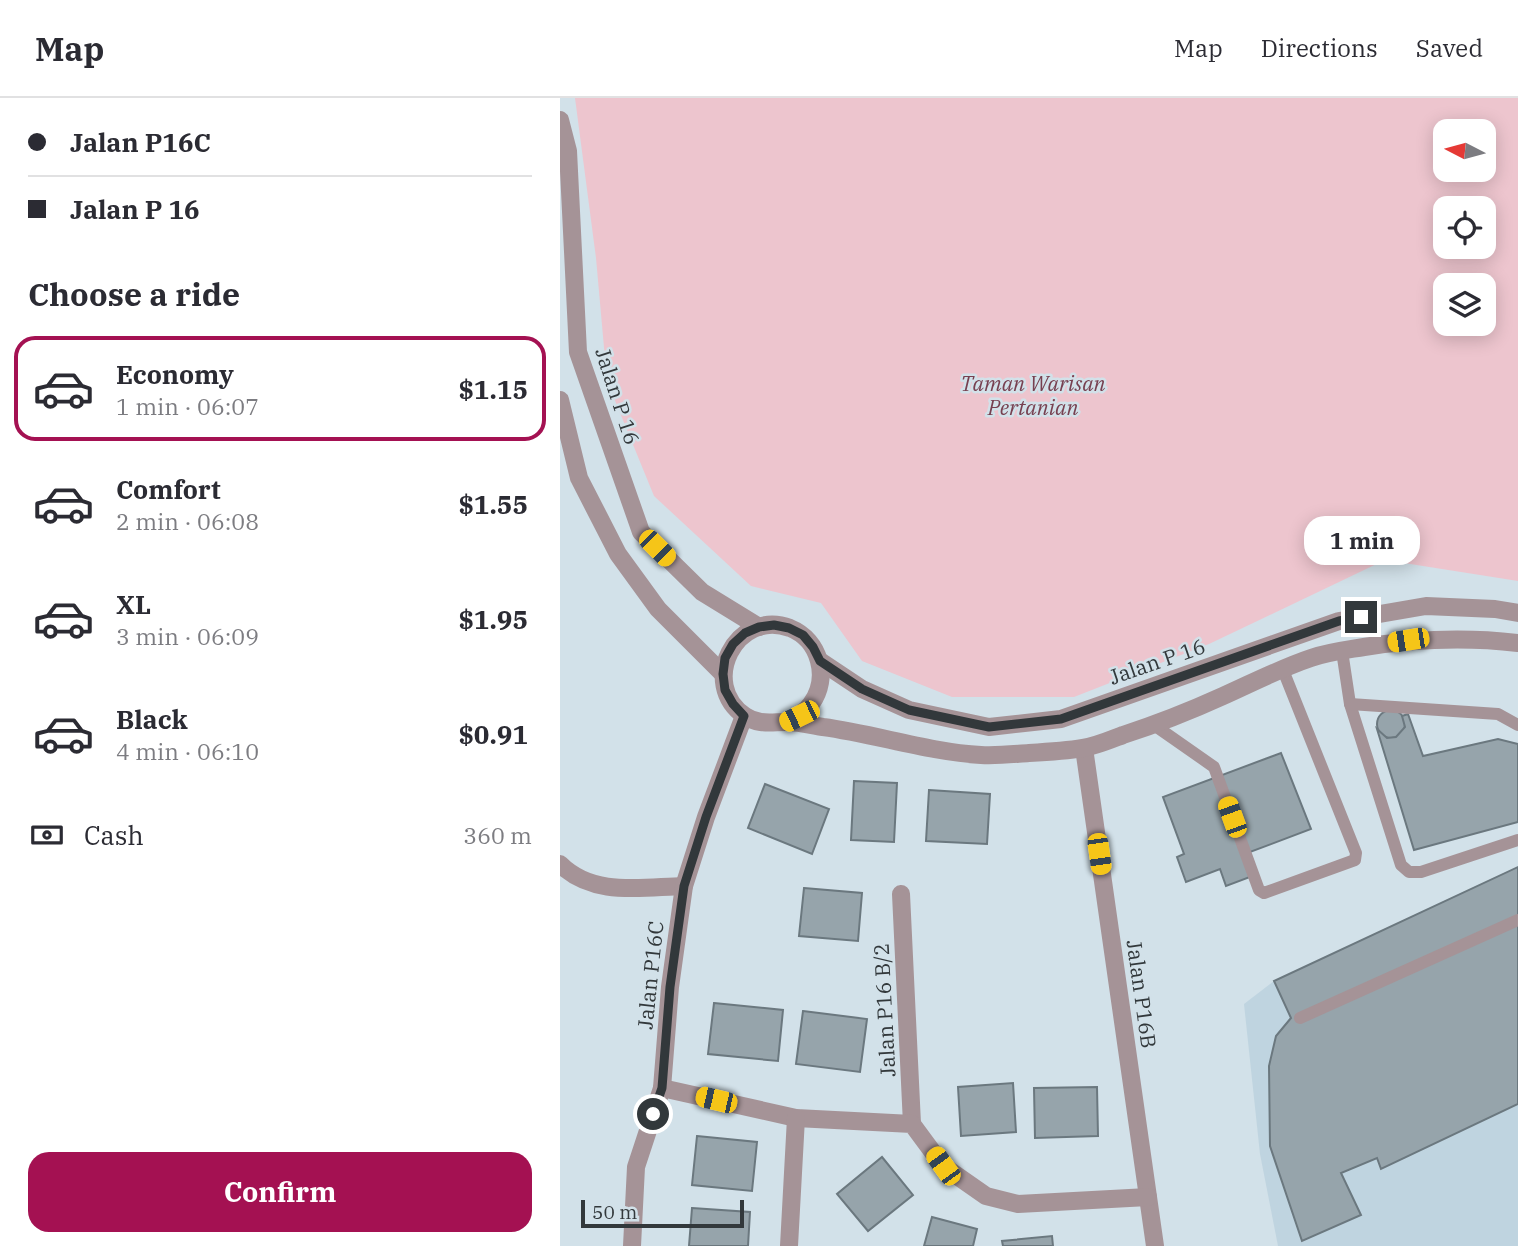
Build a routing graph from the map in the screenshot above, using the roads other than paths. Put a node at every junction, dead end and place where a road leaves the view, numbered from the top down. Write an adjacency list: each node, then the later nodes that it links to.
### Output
1 (560, 120): 4 (street, Jalan P 16)
2 (560, 400): 9 (street)
3 (1518, 613): 7 (street, Jalan P 16)
4 (759, 627): 7 (street, Jalan P 16); 9 (street)
5 (1517, 643): 6 (street)
6 (1342, 651): 8 (street); 10 (lane)
7 (820, 661): 12 (street)
8 (1283, 670): 13 (street); 13 (lane)
9 (723, 674): 11 (street)
10 (1350, 704): 14 (lane); 16 (lane)
11 (744, 716): 12 (street); 18 (street, Jalan P16C)
12 (786, 722): 15 (street)
13 (1154, 725): 15 (street)
14 (1518, 725)
15 (1084, 748): 25 (street, Jalan P16B)
16 (1518, 841)
17 (560, 864): 18 (street)
18 (684, 886): 22 (street, Jalan P16C)
19 (901, 894): 24 (street, Jalan P16 B/2)
20 (1518, 920): 21 (lane)
21 (1300, 1018)
22 (662, 1088): 23 (street); 26 (street, Jalan P16C)
23 (796, 1118): 24 (street); 27 (street)
24 (912, 1124): 25 (street)
25 (1148, 1197): 28 (street, Jalan P16B)
26 (632, 1246)
27 (789, 1246)
28 (1155, 1246)

